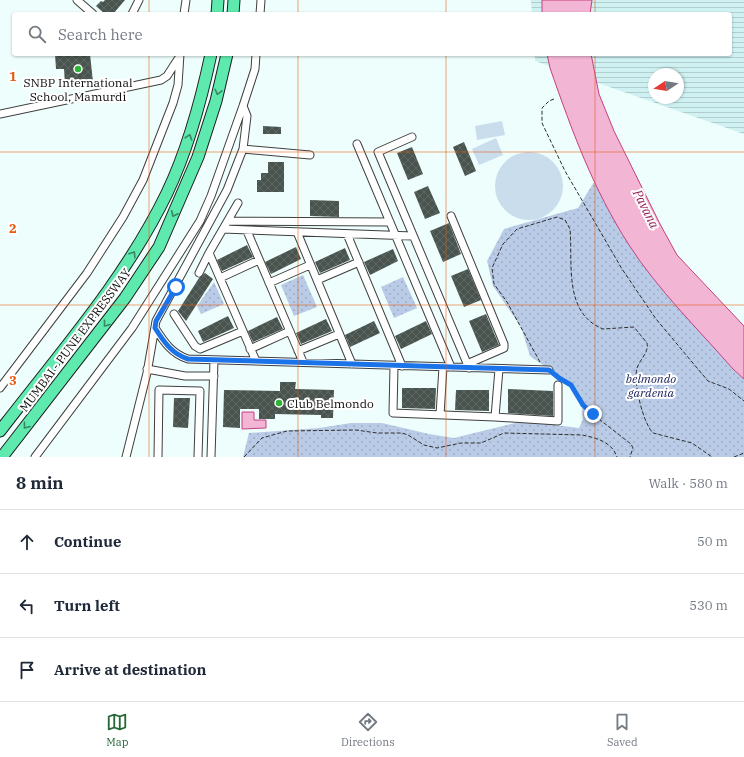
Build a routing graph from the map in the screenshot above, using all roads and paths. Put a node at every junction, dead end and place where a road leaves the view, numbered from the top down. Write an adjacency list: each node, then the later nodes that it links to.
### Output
1 (77, 0): 7 (street)
2 (186, 0): 9 (street)
3 (218, 0): 10 (highway)
4 (234, 0): 11 (highway)
5 (261, 0): 12 (street)
6 (136, 2): 8 (street)
7 (91, 12)
8 (133, 12)
9 (184, 12)
10 (217, 12)
11 (233, 12)
12 (260, 12)
13 (179, 56): 20 (street)
14 (180, 56): 64 (street)
15 (211, 56): 68 (highway, MUMBAI - PUNE EXPRESSWAY, one-way to 15)
16 (227, 56): 70 (highway, MUMBAI - PUNE EXPRESSWAY, one-way to 70)
17 (256, 56): 19 (street)
18 (554, 99): 65 (path)
19 (243, 106): 23 (street); 71 (street)
20 (0, 114)
21 (412, 138): 34 (street)
22 (357, 144): 28 (street)
23 (243, 149): 24 (street); 44 (street)
24 (310, 155)
25 (238, 203): 27 (street)
26 (451, 216): 56 (street)
27 (228, 221): 28 (street); 29 (street)
28 (390, 222): 33 (street)
29 (223, 229): 30 (street); 35 (street)
30 (247, 231): 31 (street); 36 (street)
31 (297, 232): 32 (street); 38 (street)
32 (347, 234): 33 (street); 37 (street)
33 (396, 235): 34 (street); 58 (street)
34 (413, 236): 56 (street)
35 (209, 253): 39 (street); 40 (street)
36 (259, 260): 40 (street); 42 (street)
37 (358, 262): 41 (street); 55 (street)
38 (310, 265): 41 (street); 42 (street)
39 (200, 273)
40 (220, 278): 45 (street)
41 (317, 280): 47 (street)
42 (269, 283): 46 (street)
43 (174, 314): 45 (street)
44 (155, 328): 50 (street); 59 (street)
45 (243, 330): 48 (street)
46 (290, 331): 48 (street); 49 (street)
47 (340, 334): 49 (street); 53 (street)
48 (250, 349): 51 (street)
49 (298, 351): 52 (street)
50 (214, 360): 51 (street); 62 (street)
51 (256, 361): 52 (street)
52 (303, 362): 53 (street)
53 (352, 364): 54 (street)
54 (394, 366): 55 (street); 66 (street)
55 (402, 366): 57 (street)
56 (468, 366): 58 (street); 60 (street)
57 (443, 367): 58 (street); 66 (street)
58 (451, 367)
59 (147, 369): 62 (street); 72 (street)
60 (499, 369): 61 (street); 67 (street)
61 (549, 370): 78 (path); 79 (path)
62 (214, 376): 75 (street)
63 (558, 385): 67 (street)
64 (0, 388)
65 (744, 401)
66 (440, 415): 67 (street)
67 (495, 417)
68 (0, 430)
69 (744, 453): 80 (path)
70 (2, 457)
71 (35, 457)
72 (126, 457)
73 (158, 457): 74 (street)
74 (198, 457)
75 (211, 457)
76 (244, 457): 77 (path)
77 (617, 457)
78 (630, 457)
79 (712, 457)
80 (734, 457)

